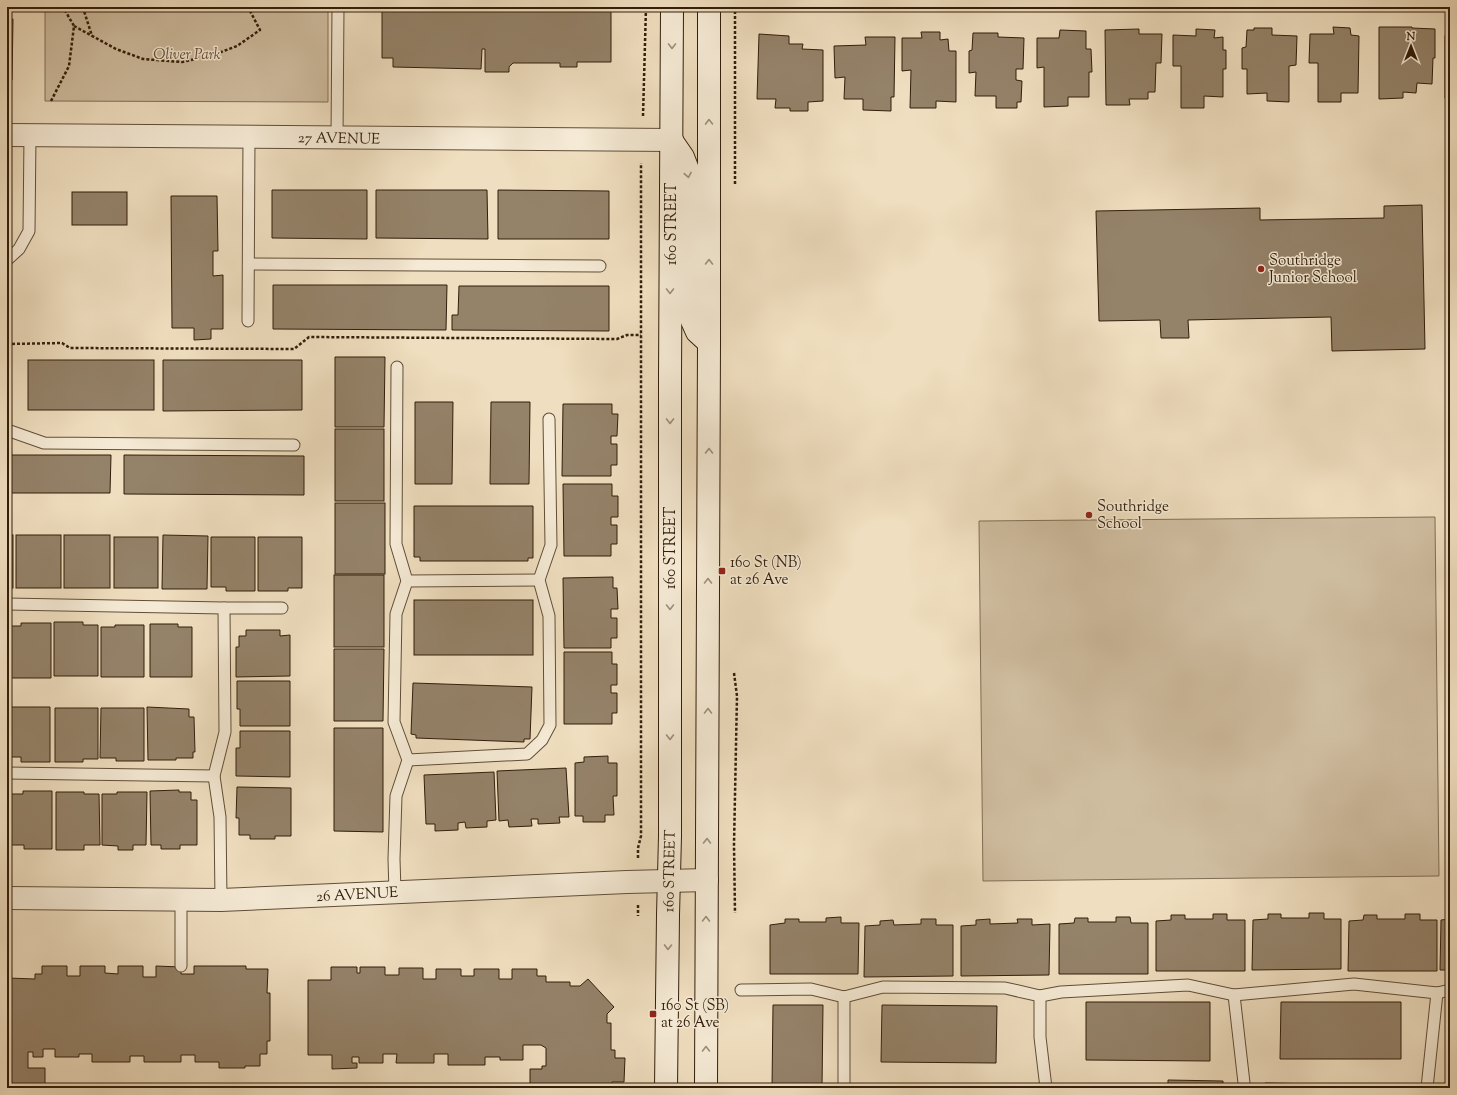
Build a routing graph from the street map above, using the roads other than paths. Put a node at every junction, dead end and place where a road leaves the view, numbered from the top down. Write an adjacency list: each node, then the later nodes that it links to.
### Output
1 (338, 7): 7 (lane)
2 (672, 7): 8 (main road, 160 STREET, one-way to 8)
3 (709, 7): 13 (main road, one-way to 3)
4 (7, 135): 5 (main road, 27 AVENUE)
5 (30, 135): 6 (main road, 27 AVENUE); 9 (lane)
6 (249, 137): 7 (main road, 27 AVENUE); 10 (lane)
7 (337, 138): 8 (main road, 27 AVENUE)
8 (672, 140): 13 (main road, one-way to 13); 26 (main road, 160 STREET, one-way to 26)
9 (7, 260)
10 (250, 264): 11 (lane); 12 (lane)
11 (600, 266)
12 (248, 321)
13 (709, 343): 27 (main road, one-way to 13)
14 (398, 367): 19 (lane)
15 (549, 419): 18 (lane)
16 (7, 430): 17 (lane)
17 (294, 445)
18 (539, 580): 19 (lane); 23 (lane)
19 (407, 581): 23 (lane)
20 (7, 604): 21 (lane)
21 (224, 608): 22 (lane); 25 (lane)
22 (282, 608)
23 (408, 760): 28 (lane)
24 (7, 773): 25 (lane)
25 (214, 776): 31 (lane)
26 (669, 880): 27 (main road, 26 AVENUE); 28 (main road, 26 AVENUE); 39 (main road, 160 STREET, one-way to 39)
27 (707, 880): 40 (main road, one-way to 27)
28 (395, 892): 31 (main road, 26 AVENUE)
29 (7, 898): 30 (main road, 26 AVENUE)
30 (180, 899): 31 (main road, 26 AVENUE); 32 (lane)
31 (221, 900)
32 (180, 966)
33 (741, 990): 38 (lane)
34 (1450, 990): 35 (lane)
35 (1436, 993): 36 (lane); 44 (lane)
36 (1234, 995): 37 (lane); 43 (lane)
37 (1040, 996): 38 (lane); 42 (lane)
38 (844, 997): 41 (lane)
39 (666, 1088)
40 (706, 1088)
41 (844, 1088)
42 (1046, 1088)
43 (1243, 1088)
44 (1427, 1088)

